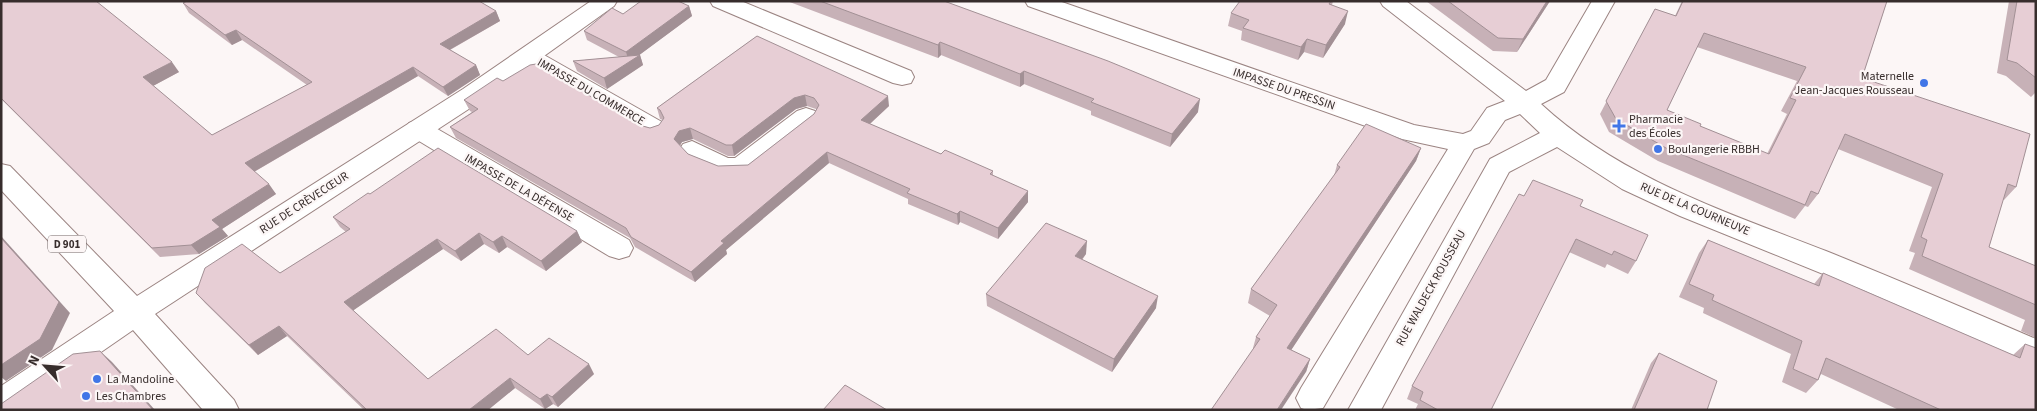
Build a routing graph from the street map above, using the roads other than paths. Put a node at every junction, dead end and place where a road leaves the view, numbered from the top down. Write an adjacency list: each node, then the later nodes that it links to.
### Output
1 (606, 1): 6 (street, RUE DE CRÈVECŒUR)
2 (721, 1): 7 (street)
3 (1036, 1): 14 (street, IMPASSE DU PRESSIN)
4 (1391, 1): 8 (street, RUE DE LA COURNEUVE)
5 (1604, 1): 8 (street)
6 (529, 56): 11 (street, IMPASSE DU COMMERCE); 12 (street, RUE DE CRÈVECŒUR)
7 (902, 77)
8 (1524, 103): 9 (street); 13 (street, RUE DE LA COURNEUVE)
9 (1496, 114): 14 (street); 16 (street)
10 (806, 117): 15 (street)
11 (653, 128)
12 (418, 129): 18 (street, IMPASSE DE LA DÉFENSE); 19 (street, RUE DE CRÈVECŒUR)
13 (1558, 135): 16 (street); 20 (street, RUE DE LA COURNEUVE)
14 (1465, 143): 21 (street)
15 (692, 150)
16 (1499, 166): 24 (street, RUE WALDECK ROUSSEAU)
17 (1, 173): 19 (street, D 901)
18 (619, 248)
19 (135, 313): 22 (street, RUE DE CRÈVECŒUR); 23 (street, D 901)
20 (2036, 353)
21 (1312, 398)
22 (1, 403)
23 (224, 410)
24 (1364, 410)

